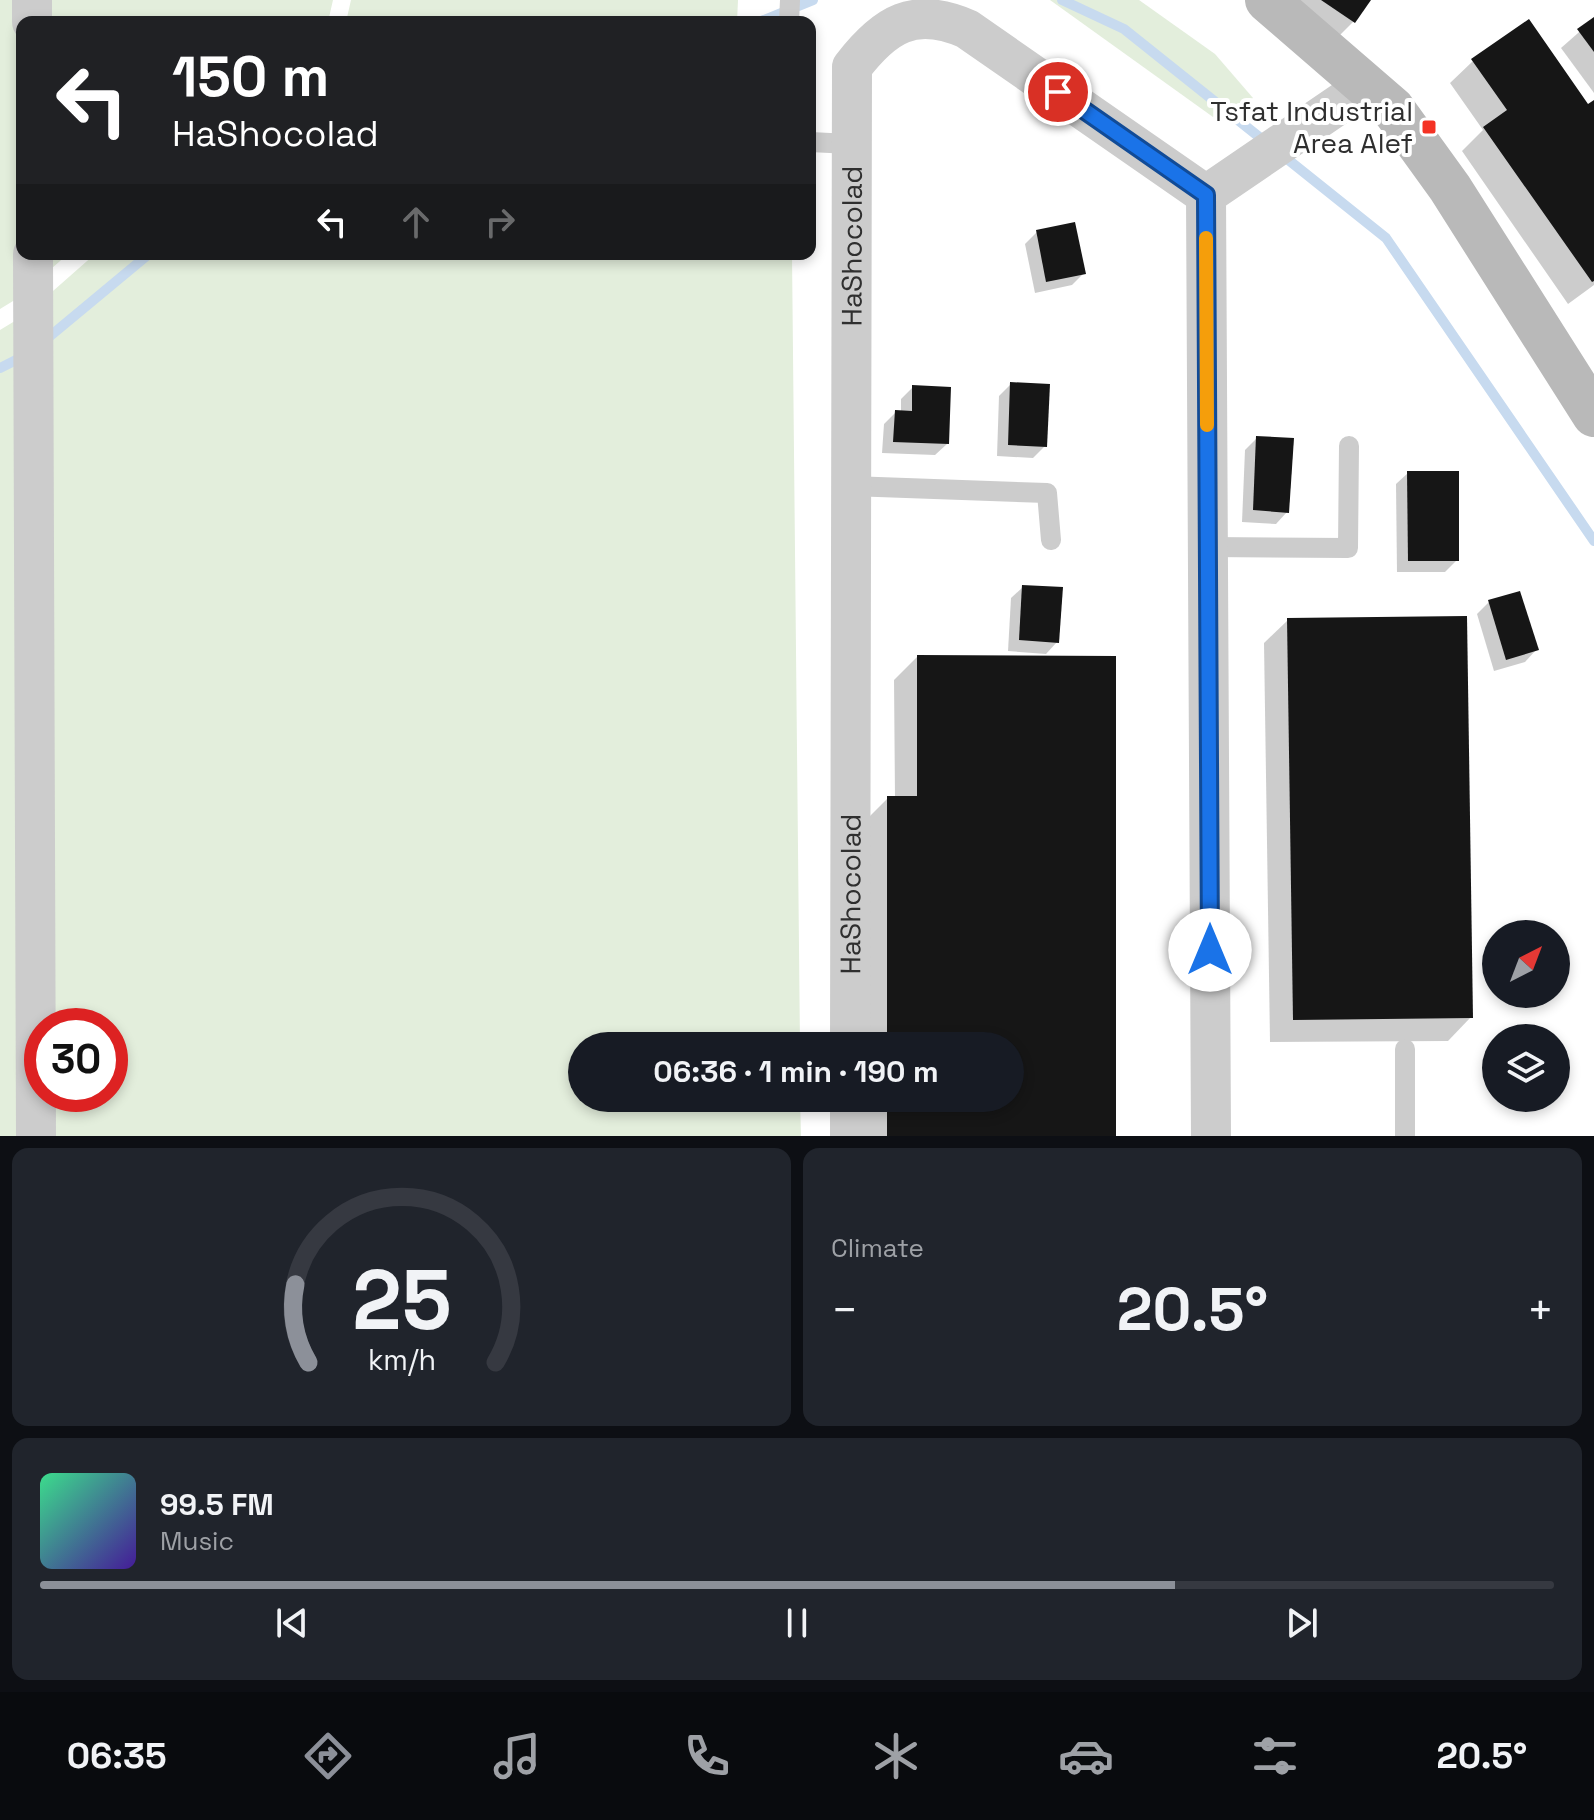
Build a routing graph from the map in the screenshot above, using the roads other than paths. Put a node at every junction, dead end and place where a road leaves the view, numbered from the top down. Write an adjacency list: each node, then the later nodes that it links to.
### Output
1 (953, 0): 3 (street)
2 (1267, 0): 4 (street)
3 (984, 41): 6 (street, HaShocolad); 7 (street, HaShocolad)
4 (1366, 86): 7 (street); 9 (street)
5 (816, 142): 6 (lane)
6 (850, 144): 11 (street, HaShocolad)
7 (1206, 195): 13 (street)
8 (33, 260): 17 (street)
9 (1593, 410)
10 (1349, 446): 13 (lane)
11 (850, 486): 12 (lane); 14 (street, HaShocolad)
12 (1051, 540)
13 (1208, 547): 19 (street)
14 (850, 1032)
15 (1405, 1049): 20 (lane)
16 (850, 1112): 18 (street)
17 (36, 1136)
18 (850, 1136)
19 (1211, 1136)
20 (1405, 1136)

